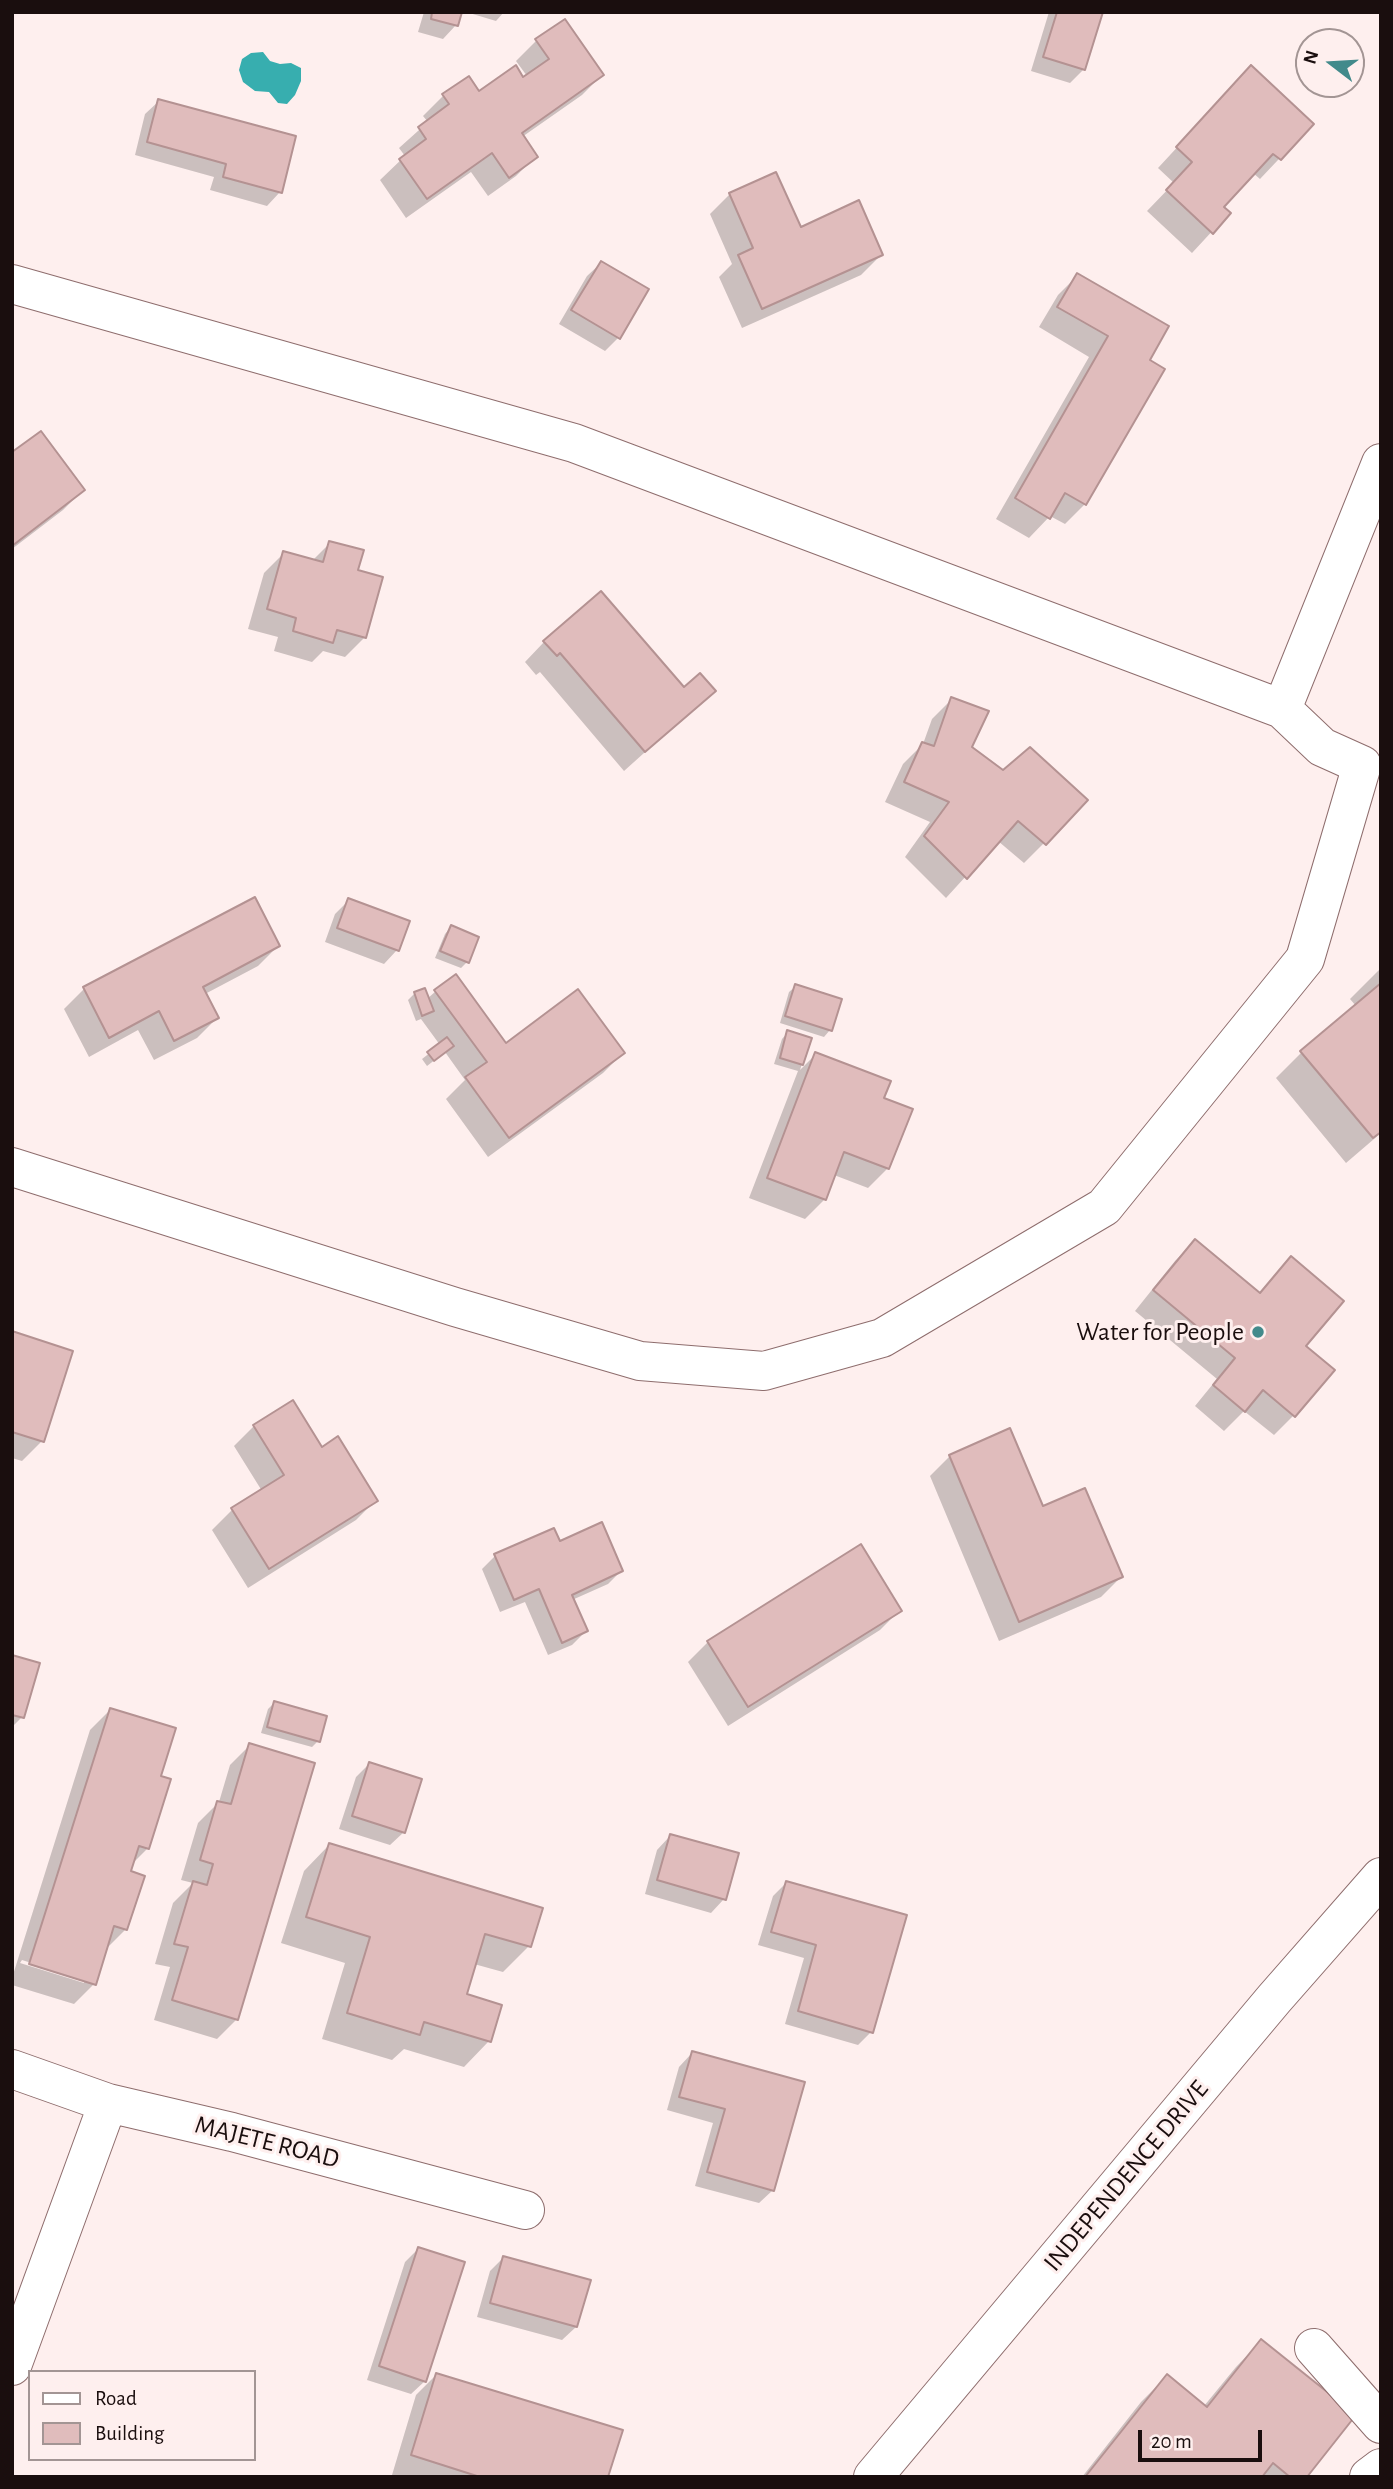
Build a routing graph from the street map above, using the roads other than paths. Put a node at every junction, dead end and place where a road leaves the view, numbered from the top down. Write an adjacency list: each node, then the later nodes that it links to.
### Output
1 (12, 284): 3 (street)
2 (1381, 463): 3 (street)
3 (1282, 709): 4 (street)
4 (1371, 768): 5 (street)
5 (12, 1167)
6 (1381, 1877): 14 (street, INDEPENDENCE DRIVE)
7 (12, 2069): 8 (street, MAJETE ROAD)
8 (108, 2103): 9 (street, MAJETE ROAD); 11 (street)
9 (525, 2210)
10 (1314, 2348): 12 (street)
11 (12, 2366)
12 (1381, 2424)
13 (1381, 2468): 15 (street)
14 (873, 2477)
15 (1368, 2477)

